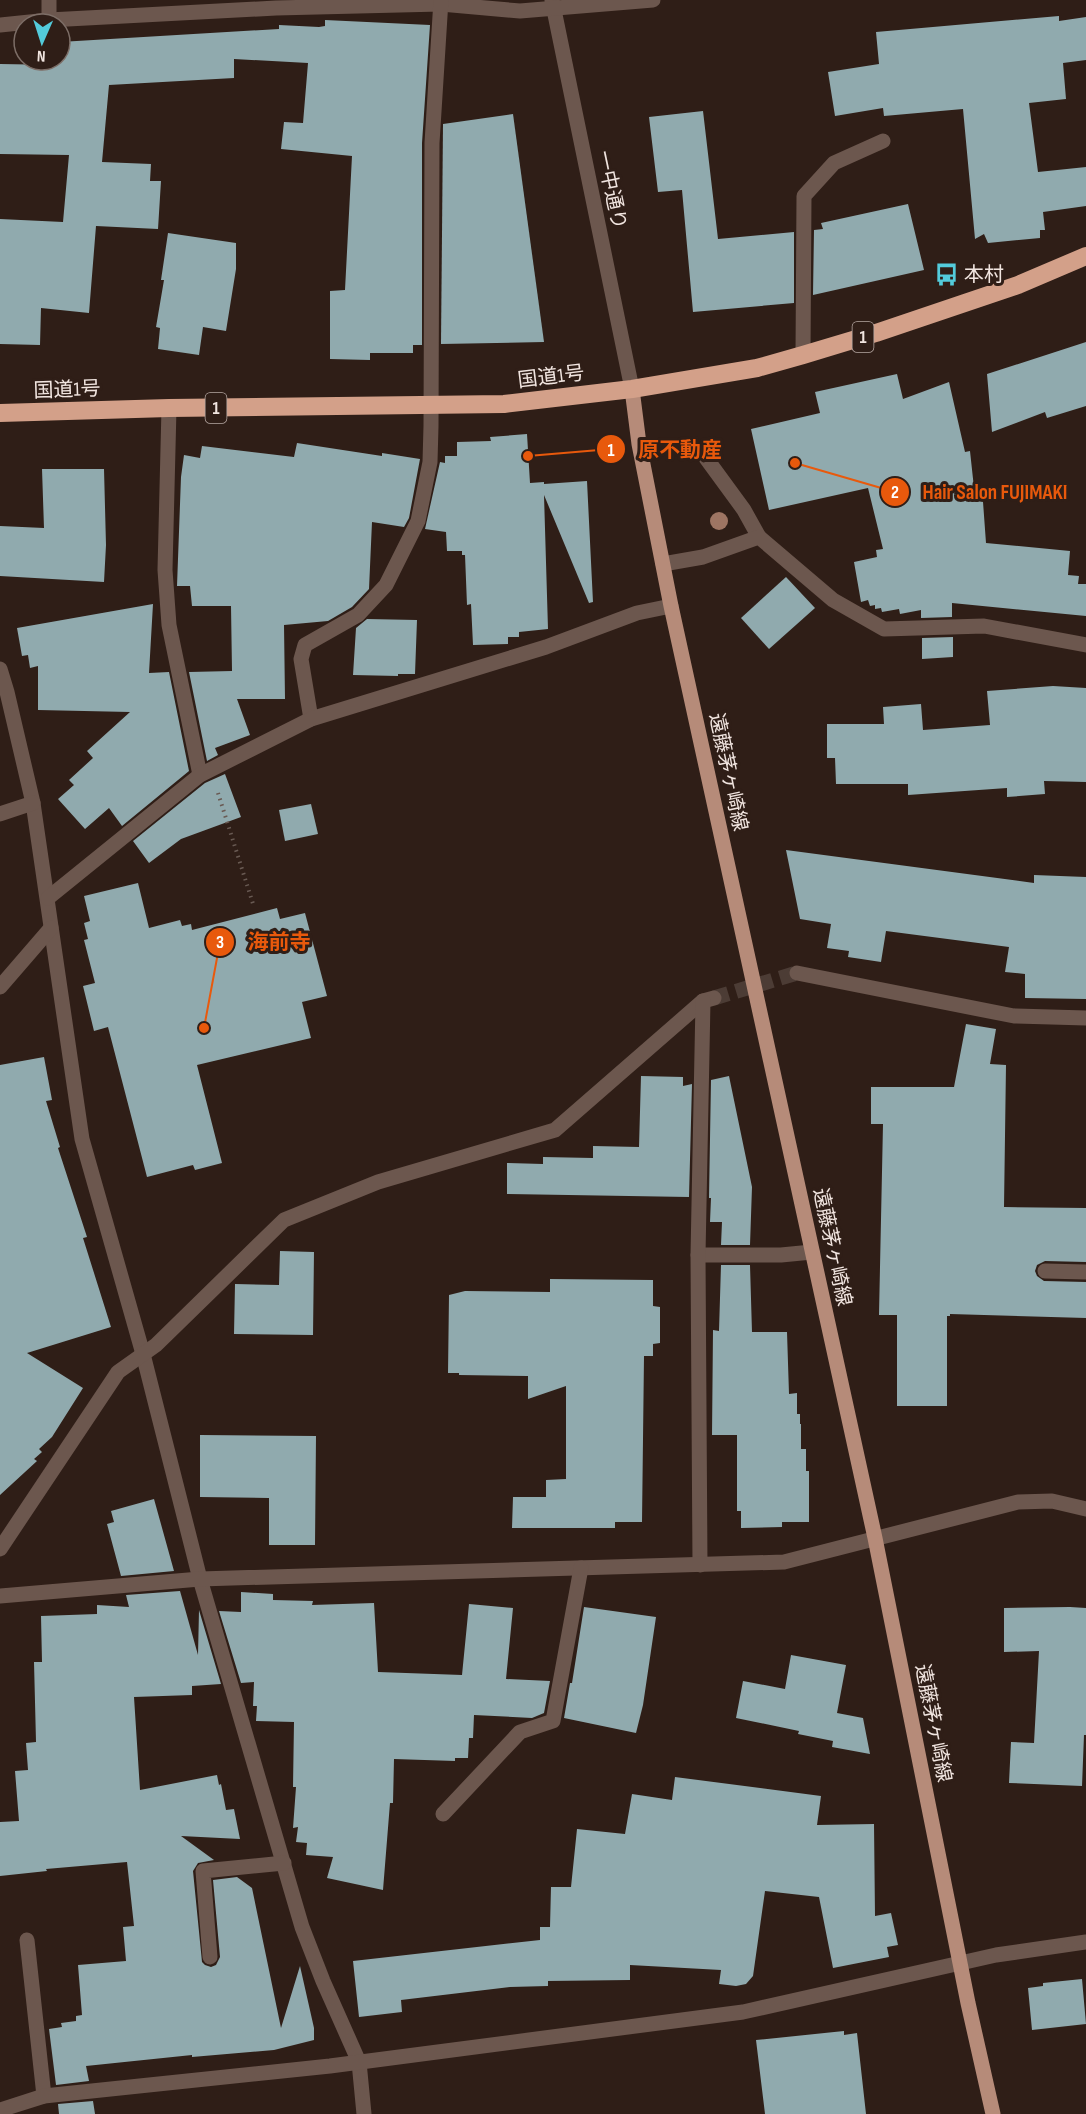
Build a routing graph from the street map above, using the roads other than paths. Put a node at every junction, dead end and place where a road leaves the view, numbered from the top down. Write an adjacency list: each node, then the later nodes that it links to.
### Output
1 (653, 0): 3 (street)
2 (441, 2): 3 (street); 4 (street); 9 (street)
3 (552, 5): 8 (street, 一中通り)
4 (72, 19)
5 (883, 141): 7 (street)
6 (1086, 256): 7 (highway, 国道1号 / 1)
7 (803, 355): 8 (highway, 国道1号 / 1)
8 (632, 389): 9 (highway, 国道1号 / 1); 14 (main road, 遠藤茅ヶ崎線)
9 (432, 405): 10 (highway, 国道1号 / 1); 18 (street)
10 (169, 408): 11 (highway, 国道1号 / 1); 19 (street)
11 (0, 413)
12 (706, 458): 13 (street)
13 (759, 537): 14 (street); 16 (street)
14 (663, 564): 15 (main road, 遠藤茅ヶ崎線)
15 (671, 606): 18 (street); 27 (main road, 遠藤茅ヶ崎線)
16 (1086, 645)
17 (0, 669): 20 (street)
18 (311, 719): 19 (street)
19 (205, 772): 22 (street)
20 (33, 803): 21 (street); 22 (street)
21 (0, 814)
22 (48, 898): 23 (street)
23 (51, 928): 25 (street); 31 (street)
24 (797, 973): 26 (street)
25 (0, 987)
26 (1086, 1018)
27 (812, 1252): 28 (street); 33 (main road, 遠藤茅ヶ崎線)
28 (698, 1255): 31 (street); 35 (street)
29 (1045, 1271): 30 (street)
30 (1086, 1272)
31 (143, 1354): 34 (street); 37 (street)
32 (1086, 1509): 33 (street)
33 (875, 1538): 35 (street); 44 (main road, 遠藤茅ヶ崎線)
34 (0, 1549)
35 (700, 1565): 36 (street)
36 (581, 1568): 37 (street); 39 (street)
37 (200, 1580): 38 (street); 40 (street)
38 (0, 1596)
39 (443, 1814)
40 (284, 1863): 43 (street); 45 (street)
41 (27, 1940): 46 (street)
42 (1086, 1942): 44 (street)
43 (210, 1957)
44 (960, 1964): 45 (street); 49 (main road, 遠藤茅ヶ崎線)
45 (359, 2062): 46 (street); 48 (street)
46 (44, 2096): 47 (street)
47 (0, 2110)
48 (364, 2114)
49 (993, 2114)

